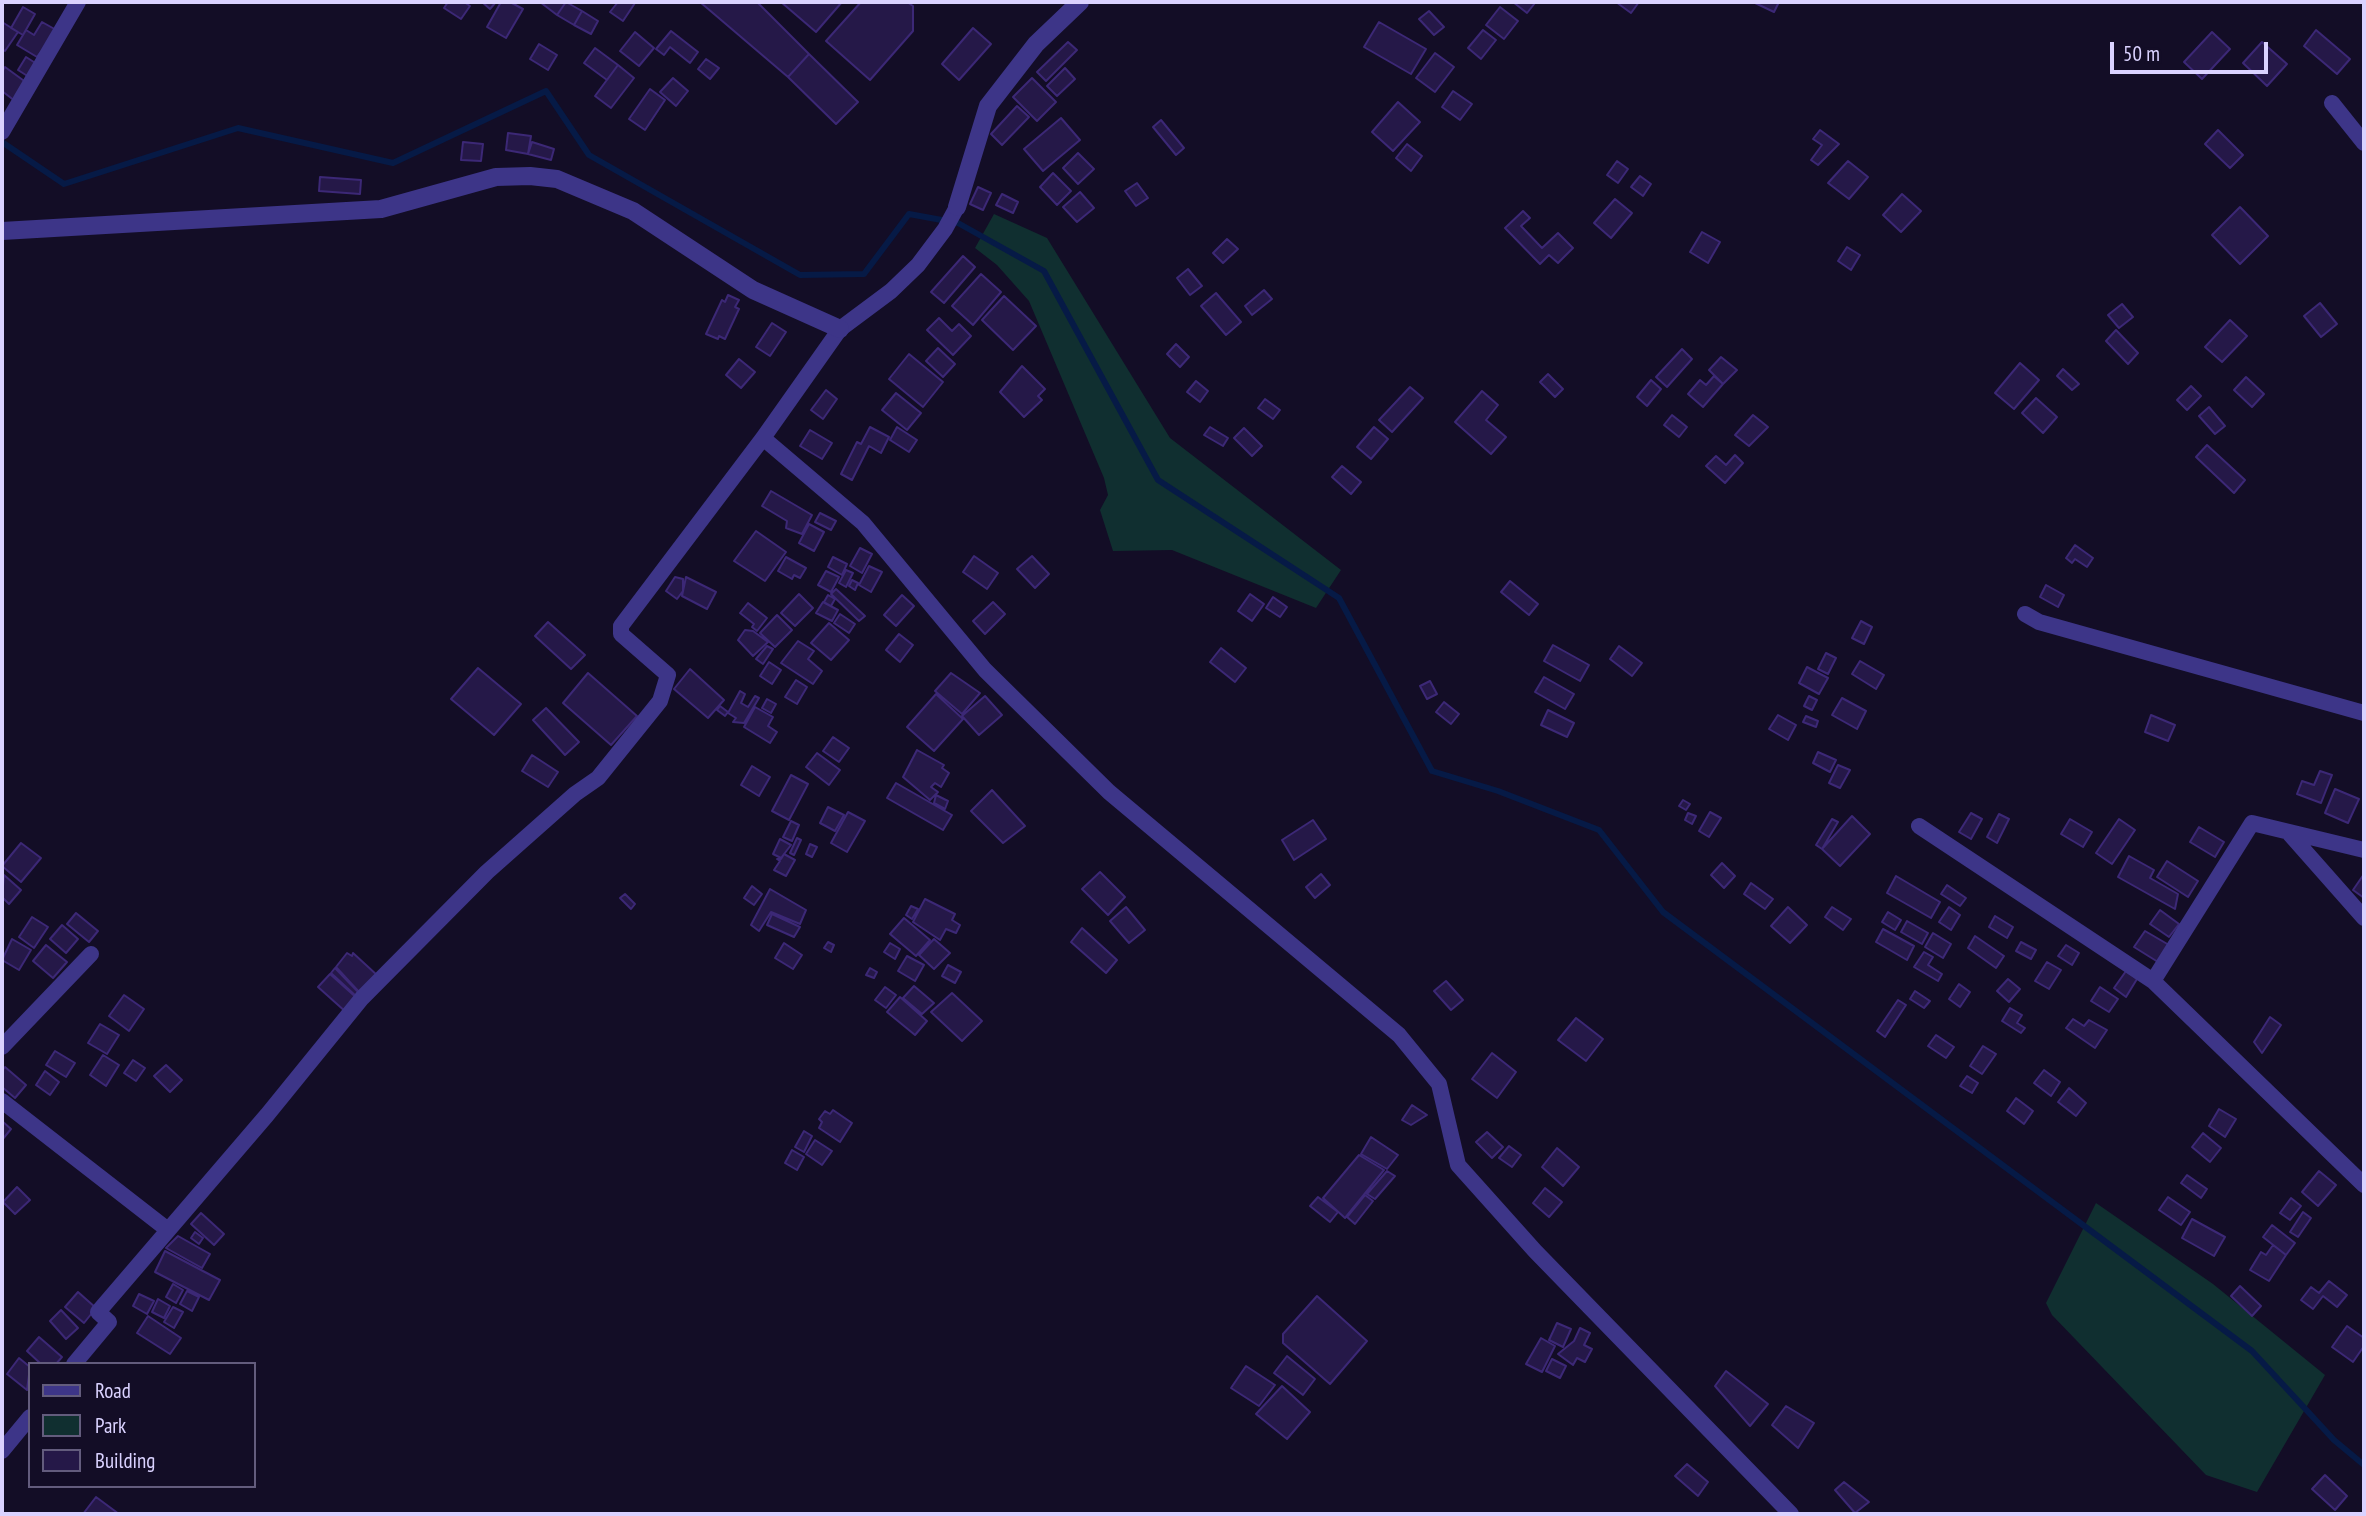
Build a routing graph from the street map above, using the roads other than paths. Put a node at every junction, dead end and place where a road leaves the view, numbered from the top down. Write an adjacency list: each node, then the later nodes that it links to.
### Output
1 (78, 2): 4 (street)
2 (1080, 2): 6 (street)
3 (2332, 103): 5 (street)
4 (2, 132)
5 (2364, 143)
6 (957, 207): 8 (street)
7 (3, 227): 8 (street)
8 (840, 329): 9 (street)
9 (763, 438): 21 (street); 25 (street)
10 (2025, 614): 11 (street)
11 (2364, 713)
12 (1919, 826): 17 (street)
13 (2288, 832): 14 (street); 15 (street); 17 (street)
14 (2364, 850)
15 (2364, 918)
16 (91, 954): 18 (street)
17 (2152, 981): 20 (street)
18 (2, 1047)
19 (2, 1101): 21 (street)
20 (2364, 1185)
21 (168, 1230): 22 (street)
22 (76, 1362)
23 (28, 1419): 24 (street)
24 (2, 1451)
25 (1791, 1514)

